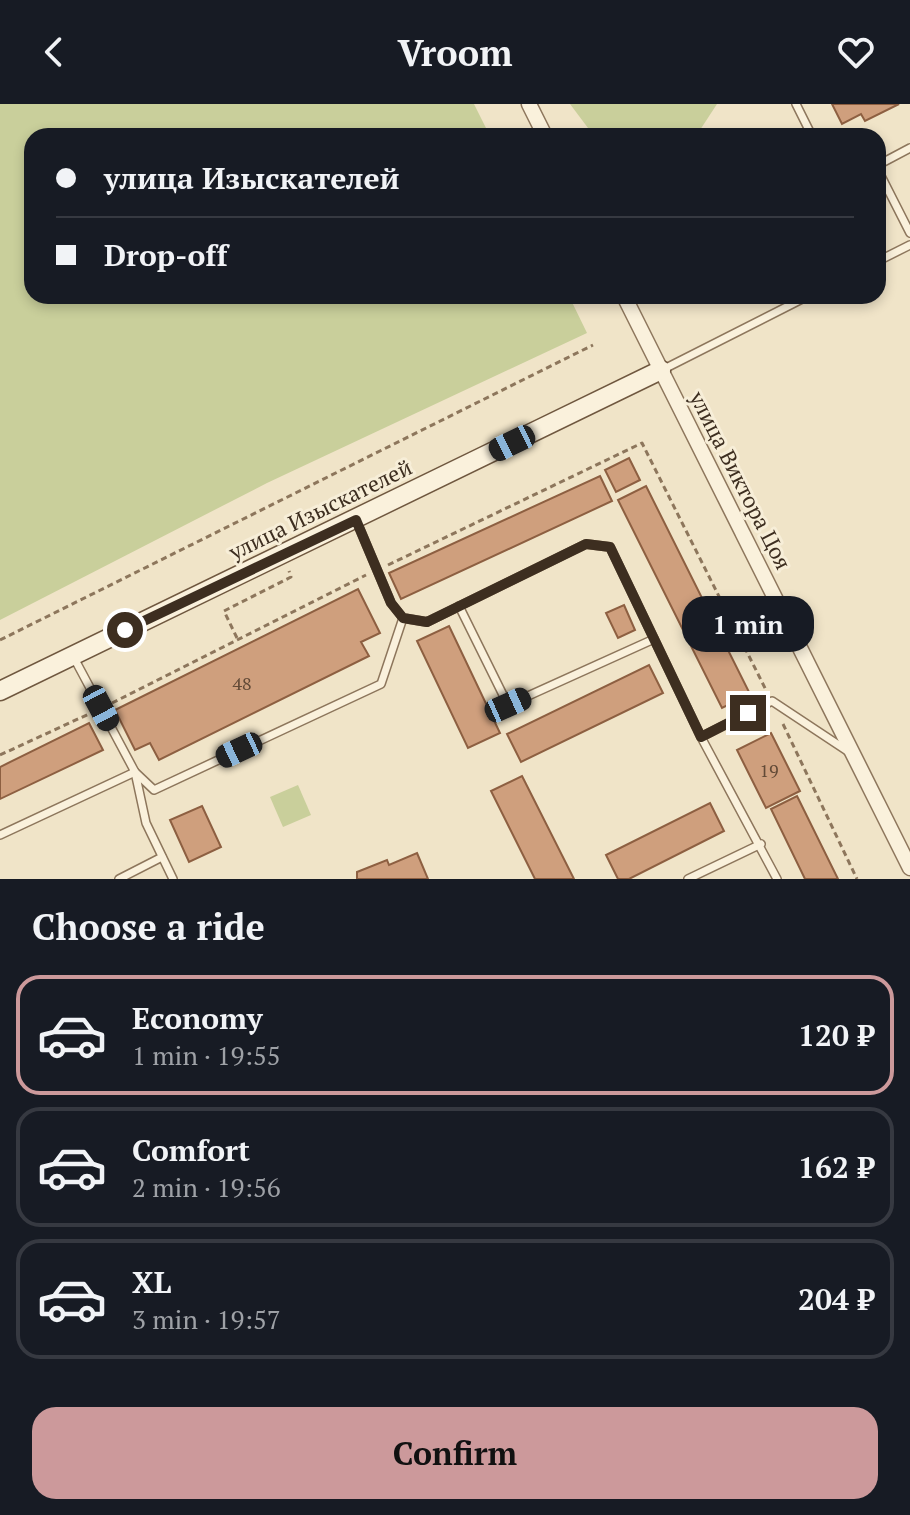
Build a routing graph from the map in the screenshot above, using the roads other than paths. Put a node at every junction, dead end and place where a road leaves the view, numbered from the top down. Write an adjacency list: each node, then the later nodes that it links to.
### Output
1 (529, 104): 3 (street)
2 (796, 104): 4 (lane)
3 (541, 128)
4 (808, 128)
5 (910, 148): 6 (lane)
6 (886, 162)
7 (886, 184): 8 (lane)
8 (910, 233)
9 (910, 245): 10 (lane)
10 (886, 257)
11 (628, 304): 13 (street, улица Виктора Цоя)
12 (792, 304): 13 (lane)
13 (661, 370): 14 (street, улица Изыскателей); 21 (street, улица Виктора Цоя)
14 (356, 520): 16 (lane); 18 (street, улица Изыскателей)
15 (459, 606): 16 (lane); 17 (lane); 17 (lane)
16 (403, 618): 22 (lane)
17 (654, 639): 20 (lane)
18 (73, 656): 19 (street, улица Изыскателей); 22 (lane)
19 (0, 691)
20 (701, 737): 21 (lane); 24 (lane)
21 (856, 756): 26 (street, улица Виктора Цоя)
22 (135, 772): 23 (lane); 25 (lane)
23 (0, 835)
24 (761, 844): 29 (lane); 30 (lane)
25 (162, 857): 27 (lane); 28 (lane)
26 (910, 868)
27 (119, 879)
28 (173, 879)
29 (688, 879)
30 (777, 879)

